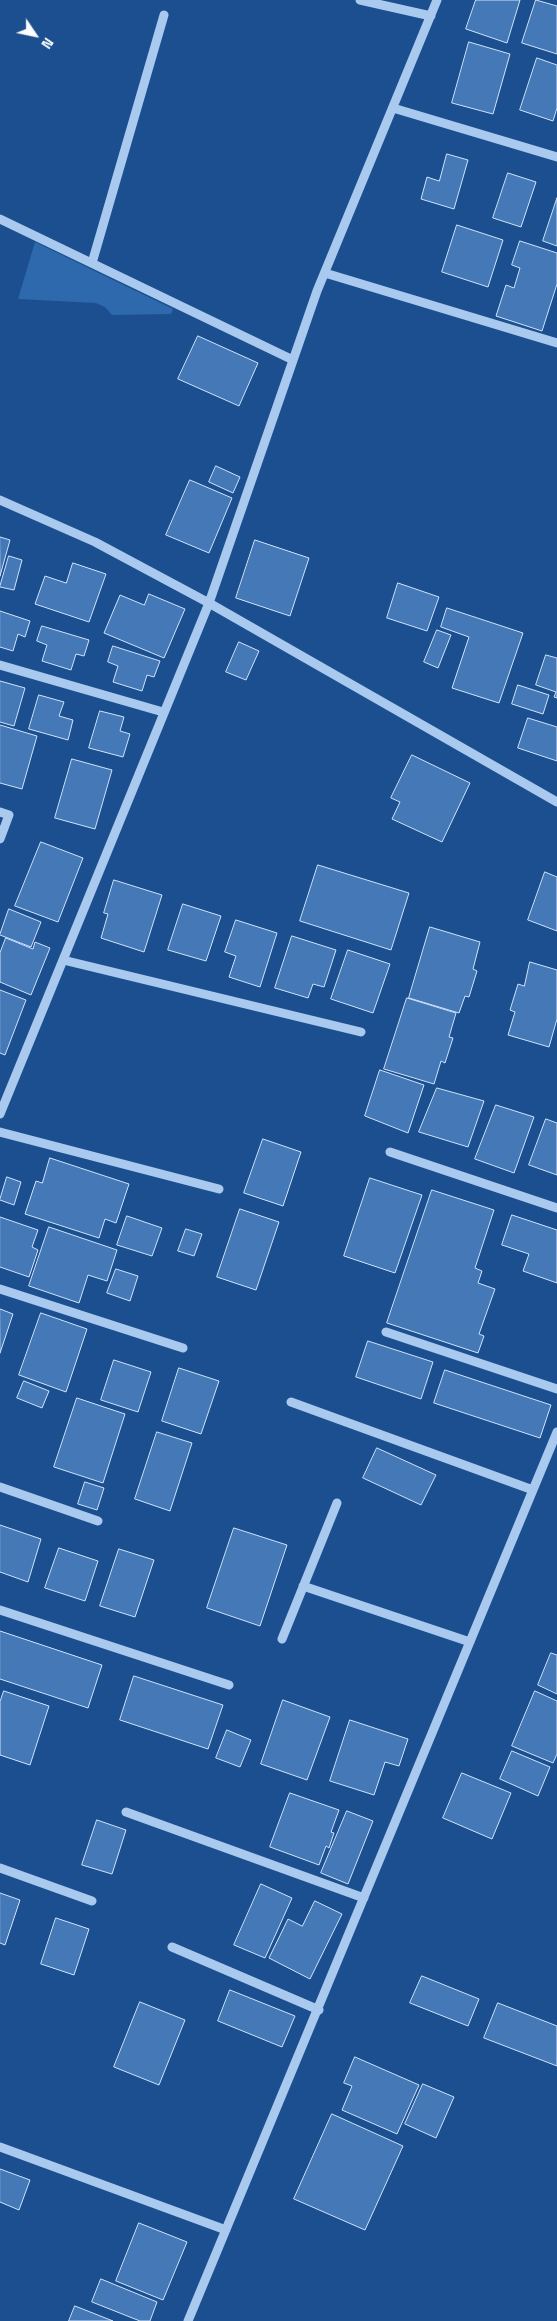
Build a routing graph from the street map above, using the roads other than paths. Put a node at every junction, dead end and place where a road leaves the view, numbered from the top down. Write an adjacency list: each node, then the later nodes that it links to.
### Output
1 (360, 0): 4 (street)
2 (437, 0): 4 (street)
3 (164, 16): 8 (street)
4 (430, 16): 5 (street)
5 (393, 108): 6 (street); 9 (street)
6 (557, 157)
7 (0, 219): 8 (street)
8 (92, 263): 11 (street)
9 (325, 273): 10 (street); 11 (street)
10 (557, 343)
11 (293, 360): 13 (street)
12 (0, 500): 13 (street)
13 (209, 603): 15 (street); 16 (street)
14 (0, 665): 15 (street)
15 (163, 712): 19 (street)
16 (557, 802)
17 (0, 812): 18 (street)
18 (0, 839)
19 (62, 960): 20 (street); 21 (street)
20 (361, 1032)
21 (0, 1114)
22 (0, 1132): 24 (street)
23 (390, 1152): 25 (street)
24 (219, 1189)
25 (557, 1208)
26 (0, 1289): 28 (street)
27 (386, 1332): 29 (street)
28 (183, 1348)
29 (557, 1389)
30 (291, 1402): 33 (street)
31 (557, 1432): 33 (street)
32 (0, 1488): 35 (street)
33 (533, 1490): 39 (street)
34 (337, 1504): 36 (street)
35 (98, 1521)
36 (303, 1586): 38 (street); 39 (street)
37 (0, 1610): 40 (street)
38 (282, 1639)
39 (470, 1642): 43 (street)
40 (229, 1685)
41 (126, 1812): 43 (street)
42 (0, 1868): 44 (street)
43 (364, 1898): 46 (street)
44 (92, 1901)
45 (172, 1947): 46 (street)
46 (319, 2010): 48 (street)
47 (0, 2147): 48 (street)
48 (226, 2230): 49 (street)
49 (188, 2321)

